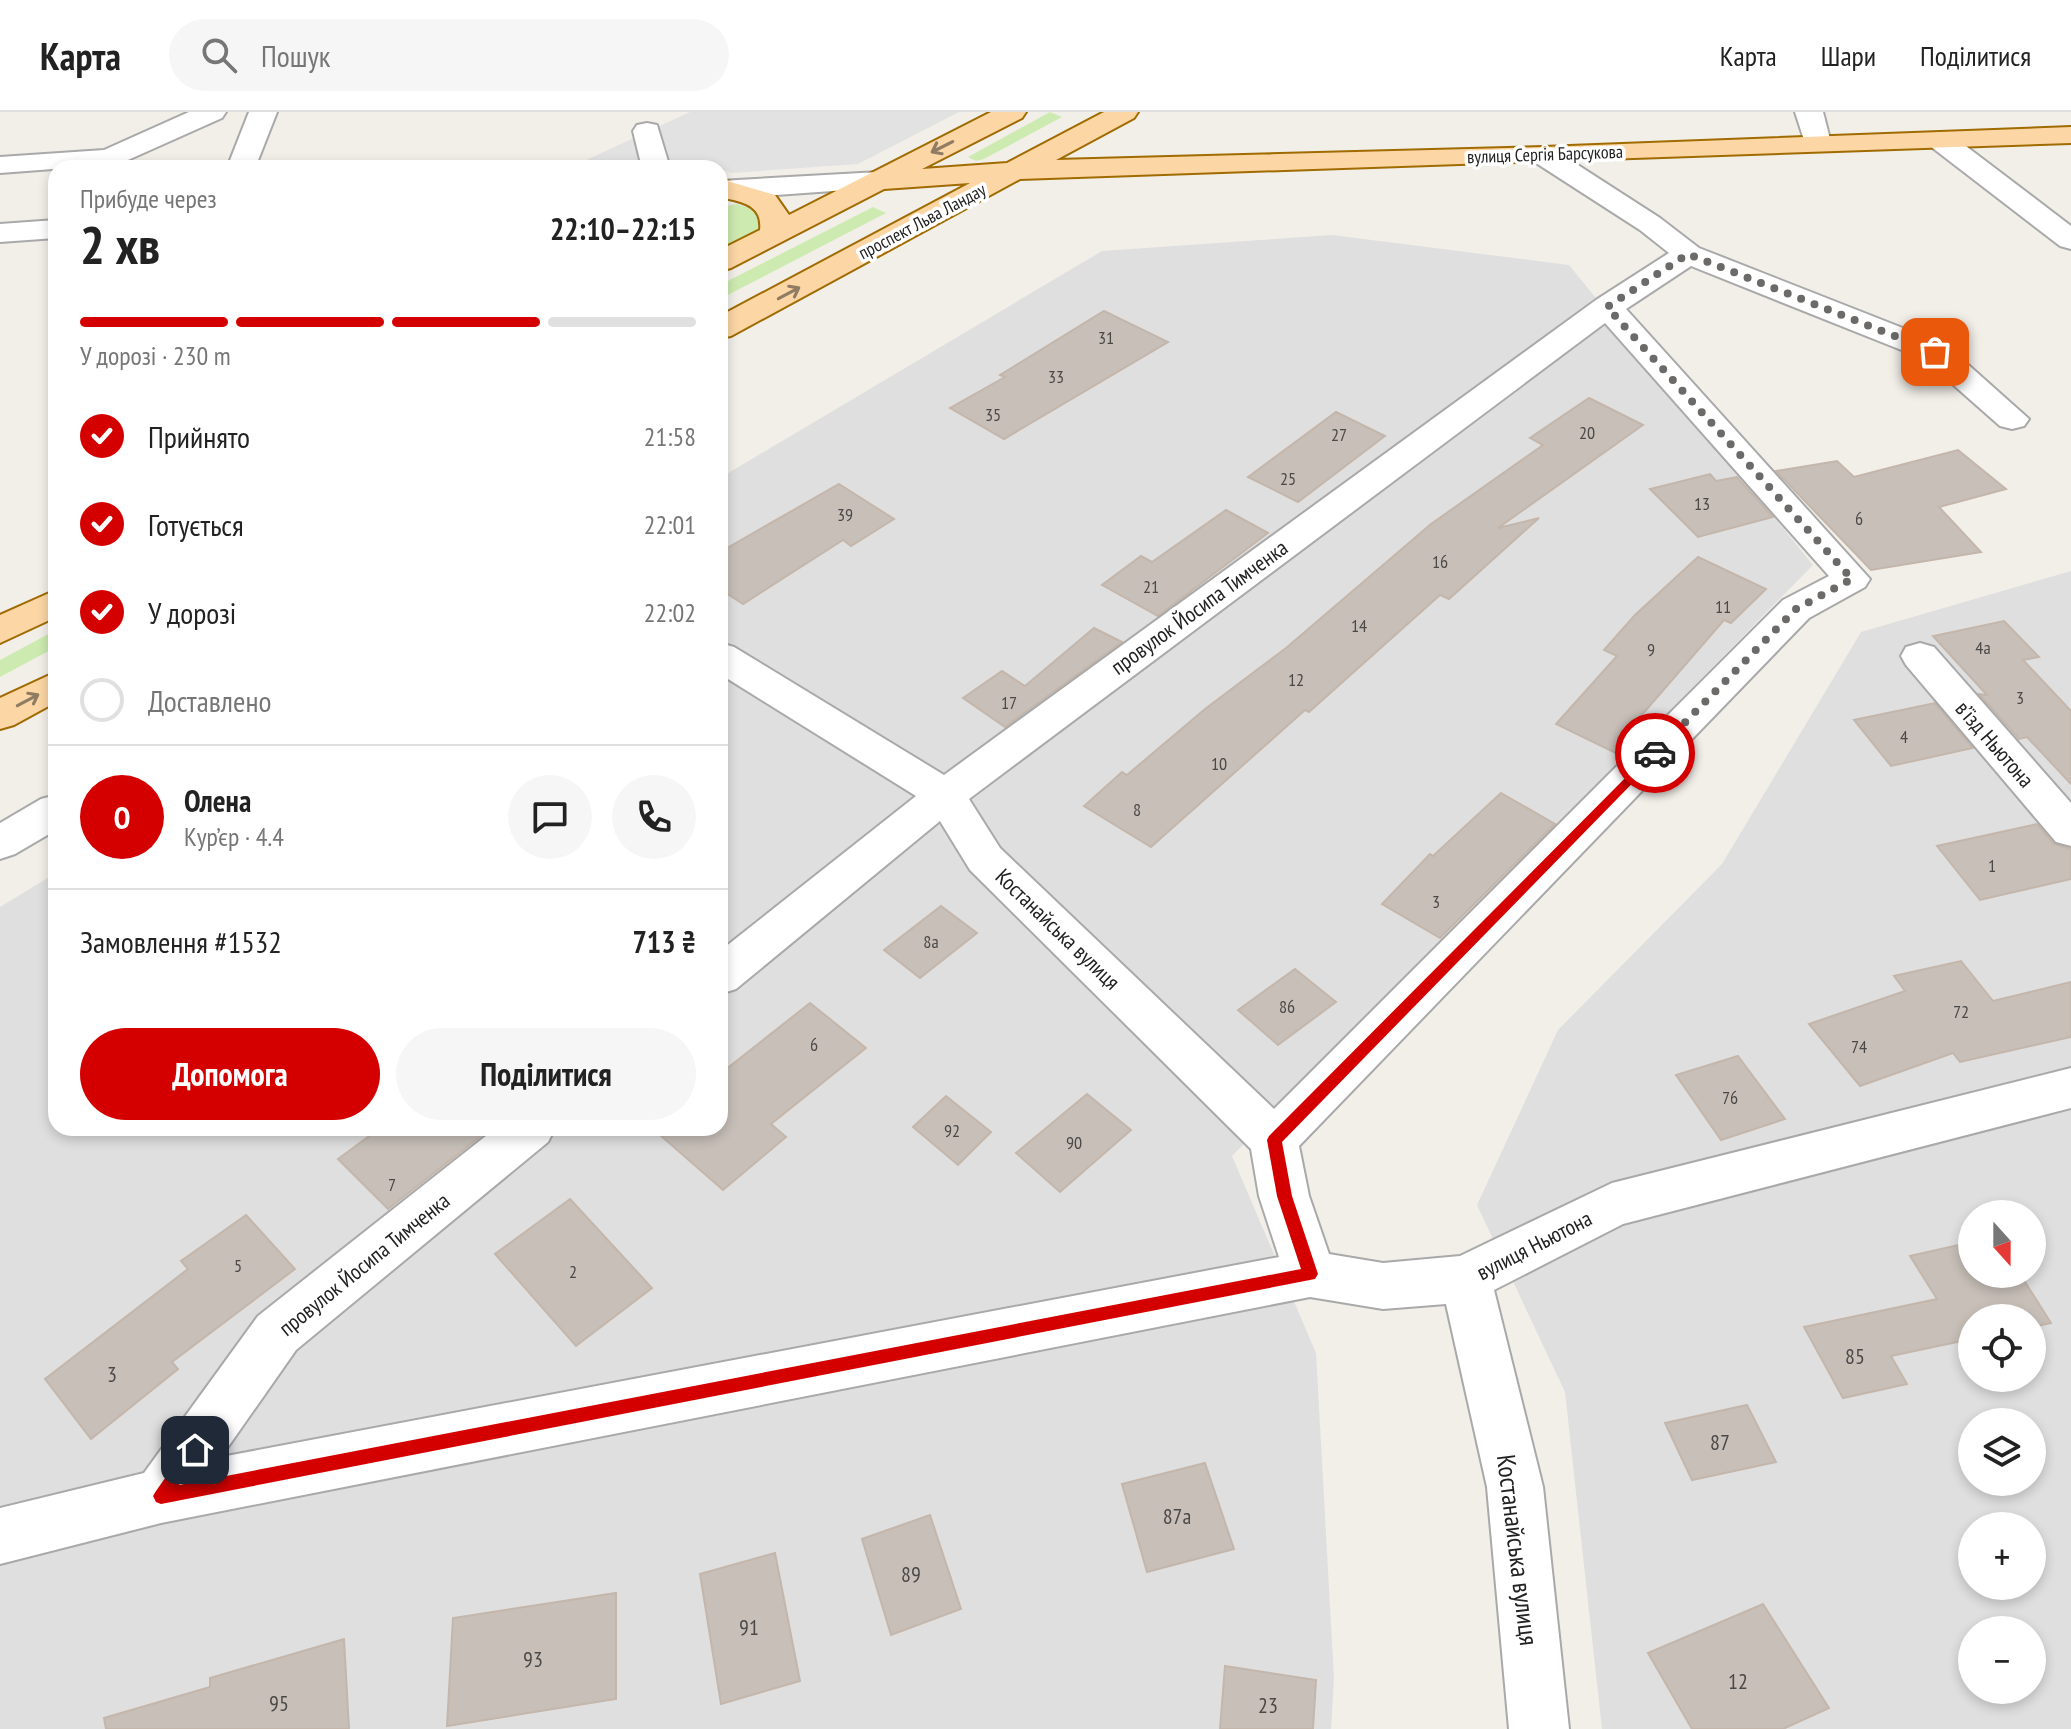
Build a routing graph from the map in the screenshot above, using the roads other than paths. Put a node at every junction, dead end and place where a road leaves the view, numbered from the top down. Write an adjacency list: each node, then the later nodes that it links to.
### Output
1 (212, 112): 11 (street)
2 (263, 112): 12 (street)
3 (1012, 112): 17 (main road, one-way to 17)
4 (1124, 112): 16 (main road, проспект Льва Ландау)
5 (1809, 112): 9 (street)
6 (647, 131): 13 (street)
7 (2071, 135): 8 (main road, вулиця Сергія Барсукова)
8 (1940, 140): 9 (main road, вулиця Сергія Барсукова); 23 (street)
9 (1817, 143): 10 (main road, вулиця Сергія Барсукова)
10 (1543, 155): 16 (main road, вулиця Сергія Барсукова); 24 (street)
11 (78, 160)
12 (244, 160)
13 (654, 160)
14 (48, 162): 15 (street)
15 (0, 165)
16 (1019, 170): 17 (main road, вулиця Сергія Барсукова); 27 (main road, проспект Льва Ландау, one-way to 16)
17 (879, 181): 18 (street); 22 (main road)
18 (728, 190)
19 (728, 191): 22 (main road)
20 (48, 230): 21 (street)
21 (0, 233)
22 (774, 234): 25 (main road)
23 (2071, 240)
24 (1688, 254): 26 (street, провулок Йосипа Тимченка); 28 (street)
25 (728, 258)
26 (1607, 307): 35 (street, провулок Йосипа Тимченка); 42 (street)
27 (728, 325)
28 (2012, 419)
29 (48, 606): 30 (main road)
30 (0, 630)
31 (1920, 656): 37 (street, в’їзд Ньютона)
32 (728, 661): 35 (street, Костанайська вулиця)
33 (48, 689): 34 (main road, one-way to 33)
34 (0, 715)
35 (945, 795): 39 (street, провулок Йосипа Тимченка); 42 (street, Костанайська вулиця)
36 (48, 815): 38 (street)
37 (2071, 831)
38 (0, 843)
39 (728, 970)
40 (2071, 1088): 44 (street, вулиця Ньютона)
41 (521, 1136): 45 (street, провулок Йосипа Тимченка)
42 (1274, 1140): 43 (street)
43 (1310, 1274): 44 (street, вулиця Ньютона); 45 (street, вулиця Ньютона)
44 (1466, 1279): 47 (street, Костанайська вулиця)
45 (161, 1496): 46 (street, вулиця Ньютона)
46 (0, 1536)
47 (1539, 1729)

